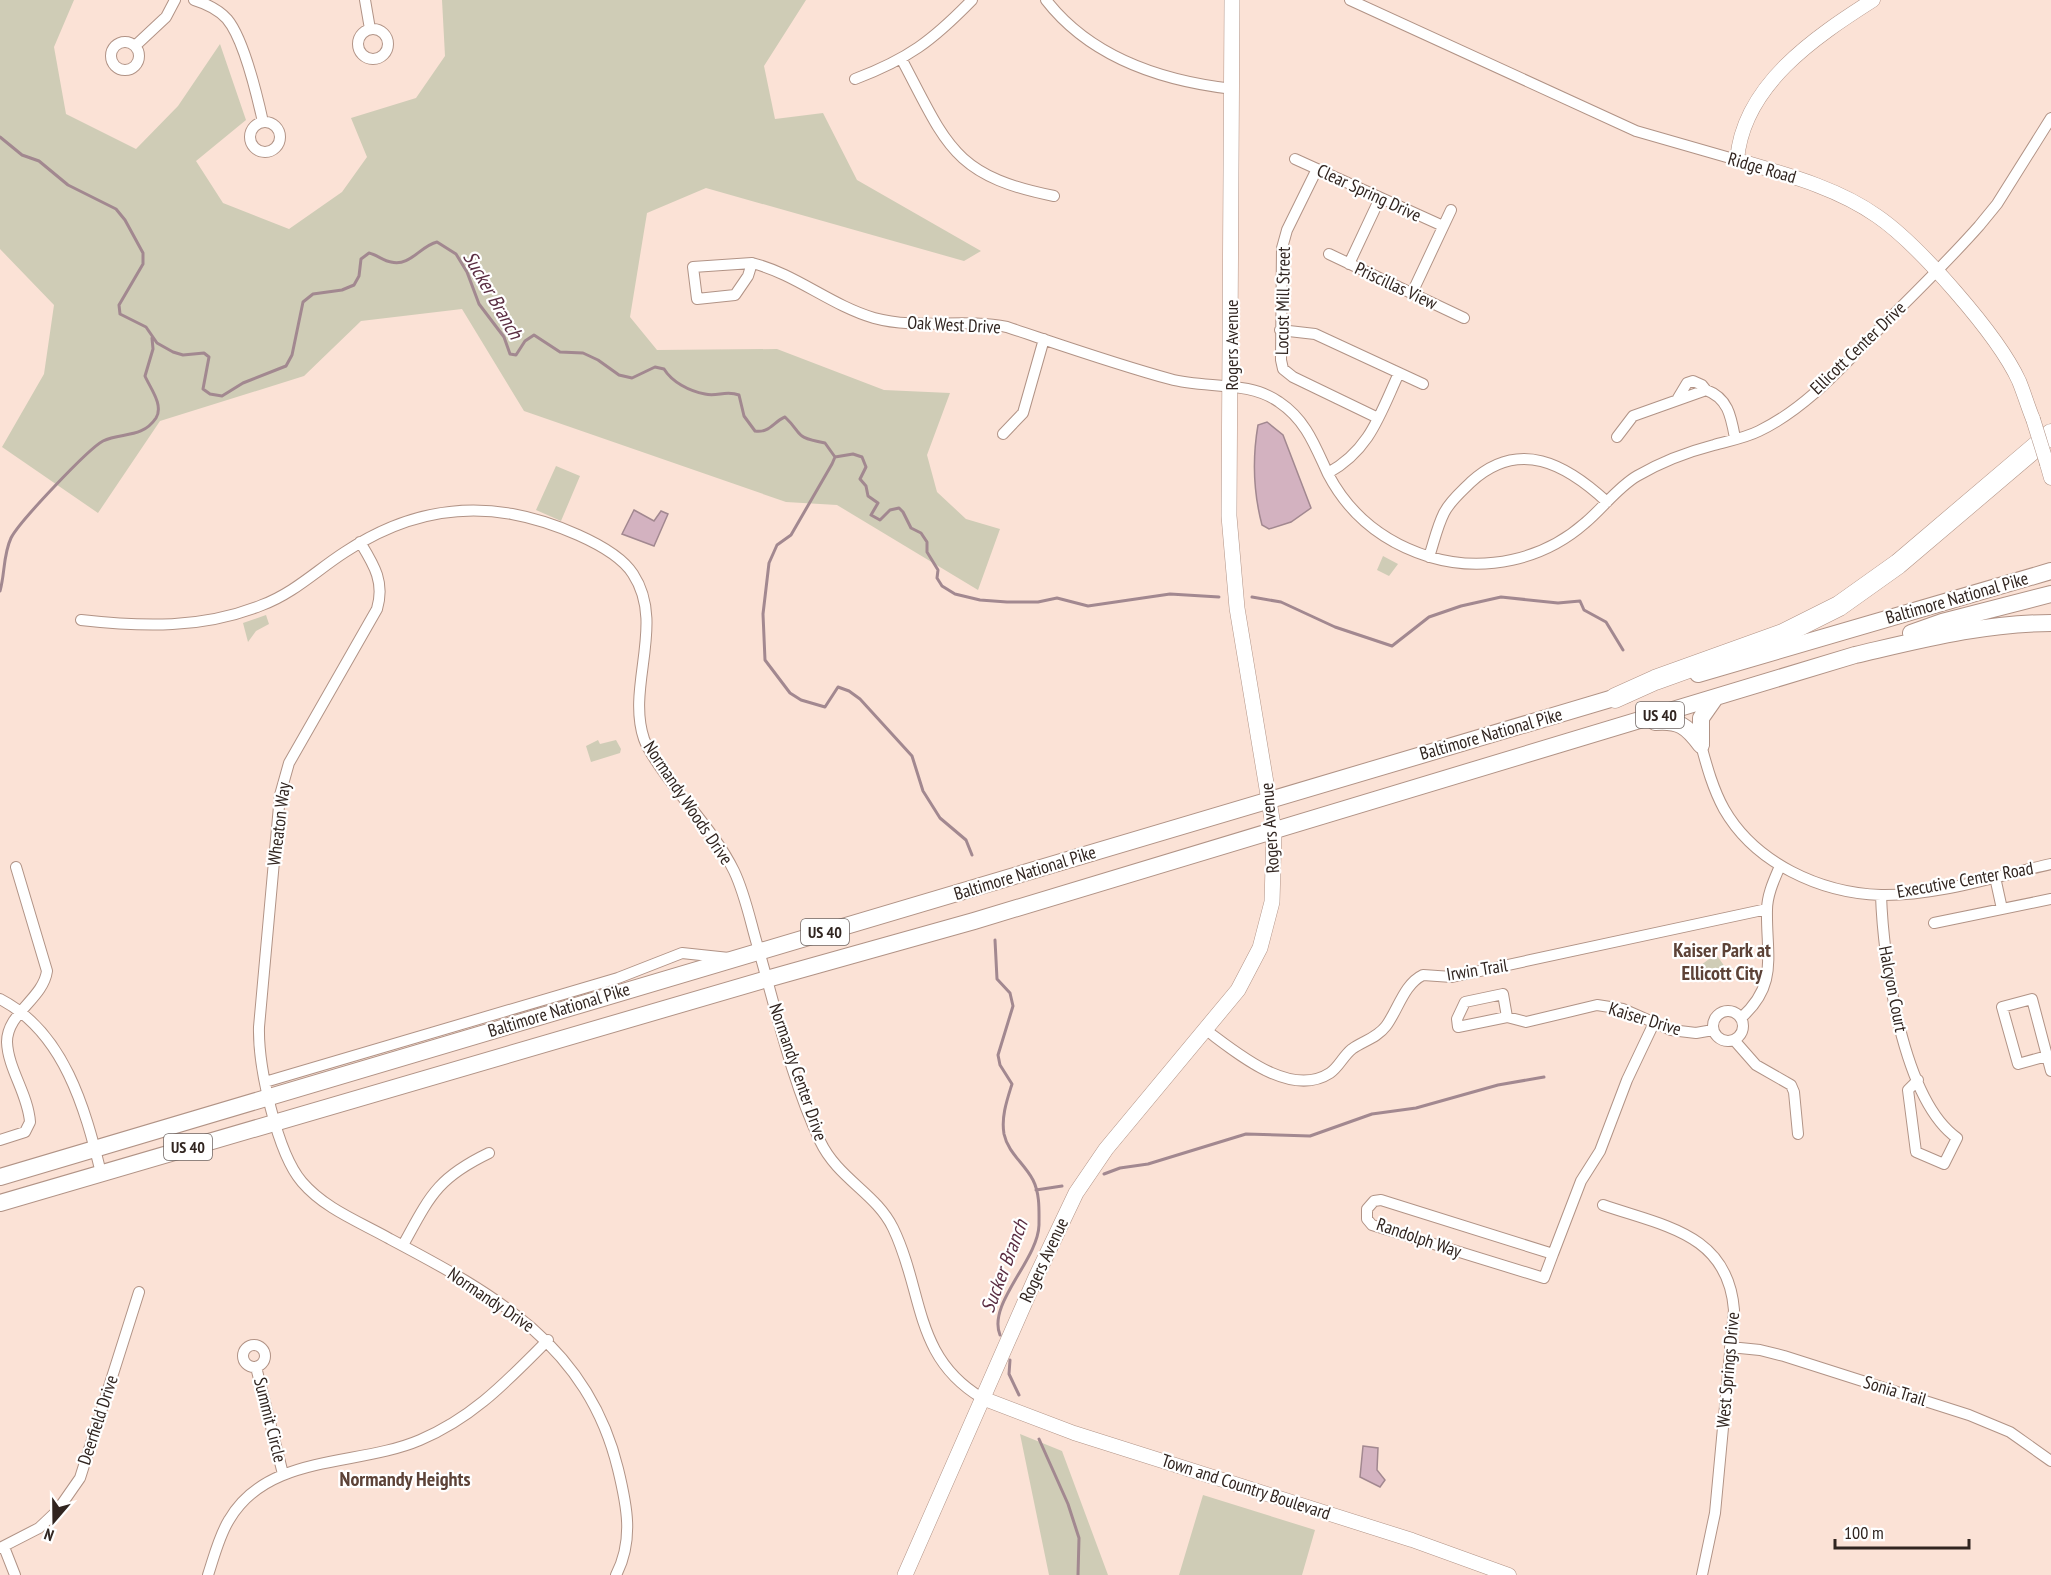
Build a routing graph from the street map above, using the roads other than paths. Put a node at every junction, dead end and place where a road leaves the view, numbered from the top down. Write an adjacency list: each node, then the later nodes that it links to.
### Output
1 (175, 0): 12 (street)
2 (194, 0): 17 (street)
3 (365, 0): 11 (street)
4 (972, 0): 13 (street)
5 (1046, 0): 15 (street)
6 (1232, 0): 10 (main road, Rogers Avenue)
7 (1237, 0): 10 (main road, Rogers Avenue)
8 (1350, 0): 19 (street, Ridge Road)
9 (1873, 0): 19 (street)
10 (1233, 19): 15 (main road, Rogers Avenue)
11 (370, 29)
12 (135, 46)
13 (902, 60): 14 (street); 21 (street)
14 (855, 79)
15 (1233, 89): 35 (main road, Rogers Avenue)
16 (2051, 118): 28 (street, Ellicott Center Drive)
17 (263, 122)
18 (1295, 159): 20 (street, Clear Spring Drive)
19 (1737, 160): 28 (street, Ridge Road)
20 (1317, 169): 22 (street, Clear Spring Drive); 31 (street, Locust Mill Street)
21 (1054, 196)
22 (1380, 198): 24 (street, Clear Spring Drive); 27 (street)
23 (1451, 210): 24 (street)
24 (1443, 226): 29 (street)
25 (1329, 254): 27 (street, Priscillas View)
26 (752, 263): 26 (street, Oak West Drive); 32 (street, Oak West Drive)
27 (1349, 264): 29 (street, Priscillas View)
28 (1936, 271): 40 (street, Ellicott Center Drive); 41 (street, Ridge Road, bridge)
29 (1412, 293): 30 (street, Priscillas View)
30 (1464, 318)
31 (1280, 330): 33 (street); 36 (street, Locust Mill Street)
32 (1044, 339): 35 (street, Oak West Drive); 37 (street)
33 (1399, 373): 34 (street); 36 (street)
34 (1423, 384)
35 (1232, 386): 42 (street, Ellicott Center Drive); 55 (main road, Rogers Avenue)
36 (1378, 418): 42 (street)
37 (1003, 434)
38 (2051, 434): 51 (highway)
39 (1617, 437): 40 (street)
40 (1736, 438): 43 (street, Ellicott Center Drive)
41 (2049, 471)
42 (1328, 473): 45 (street, Ellicott Center Drive)
43 (1607, 502): 45 (street, Ellicott Center Drive); 45 (street)
44 (360, 542): 48 (street, Normandy Woods Drive); 66 (street, Normandy Woods Drive); 80 (street, Wheaton Way)
45 (1429, 556)
46 (2051, 571): 51 (main road, Baltimore National Pike / US 40)
47 (2051, 594): 50 (main road)
48 (81, 620)
49 (2051, 623): 50 (main road, Baltimore National Pike / US 40)
50 (1855, 655): 52 (main road, Baltimore National Pike / US 40)
51 (1615, 698): 55 (main road, Baltimore National Pike / US 40)
52 (1715, 698): 53 (main road, Baltimore National Pike / US 40); 54 (main road)
53 (1627, 725): 54 (main road); 56 (main road, Baltimore National Pike / US 40)
54 (1701, 745): 58 (street, Executive Center Road)
55 (1271, 799): 56 (main road, Rogers Avenue); 66 (main road, Baltimore National Pike / US 40)
56 (1274, 831): 68 (main road, Baltimore National Pike / US 40); 74 (main road, Rogers Avenue)
57 (2051, 864): 60 (street, Executive Center Road)
58 (1780, 866): 61 (street, Executive Center Road); 63 (street)
59 (16, 867): 70 (street)
60 (1995, 877): 61 (street, Executive Center Road); 64 (street)
61 (1881, 895): 79 (street, Halcyon Court)
62 (2051, 898): 64 (street)
63 (1767, 909): 72 (street); 74 (street, Irwin Trail)
64 (2002, 909): 65 (street)
65 (1934, 923)
66 (759, 951): 67 (main road, Baltimore National Pike / US 40); 68 (street, Normandy Woods Drive)
67 (732, 958): 80 (main road, Baltimore National Pike / US 40); 80 (street)
68 (767, 979): 81 (main road, Baltimore National Pike / US 40); 96 (street, Normandy Center Drive)
69 (0, 999): 70 (street)
70 (21, 1012): 83 (street); 84 (street)
71 (1506, 1017): 71 (street, Kaiser Drive); 73 (street, Kaiser Drive)
72 (1741, 1018): 75 (street); 76 (street)
73 (1654, 1023): 75 (street, Kaiser Drive); 91 (street, Randolph Way)
74 (1206, 1030): 96 (main road, Rogers Avenue)
75 (1713, 1030): 76 (street)
76 (1734, 1040): 82 (street)
77 (2047, 1056): 77 (street); 78 (street)
78 (2051, 1071)
79 (1918, 1080): 79 (street, Halcyon Court)
80 (268, 1090): 81 (street, Wheaton Way); 84 (main road, Baltimore National Pike / US 40)
81 (276, 1121): 86 (main road, Baltimore National Pike / US 40); 90 (street, Normandy Drive)
82 (1798, 1134)
83 (0, 1140)
84 (95, 1149): 86 (street); 87 (main road, Baltimore National Pike / US 40)
85 (489, 1153): 90 (street)
86 (101, 1173): 88 (main road, Baltimore National Pike / US 40)
87 (0, 1177)
88 (0, 1203)
89 (1603, 1205): 94 (street, West Springs Drive)
90 (403, 1245): 93 (street, Normandy Drive)
91 (1553, 1254): 91 (street, Randolph Way)
92 (139, 1292): 99 (street, Deerfield Drive)
93 (548, 1340): 98 (street); 102 (street, Normandy Drive)
94 (1730, 1347): 97 (street, Sonia Trail); 105 (street, West Springs Drive)
95 (256, 1367): 98 (street, Summit Circle)
96 (982, 1398): 103 (main road, Rogers Avenue); 104 (street, Town and Country Boulevard)
97 (2051, 1461)
98 (283, 1474): 101 (street)
99 (2, 1547): 100 (street)
100 (15, 1575)
101 (208, 1575)
102 (616, 1575)
103 (905, 1575)
104 (1509, 1575)
105 (1702, 1575)

